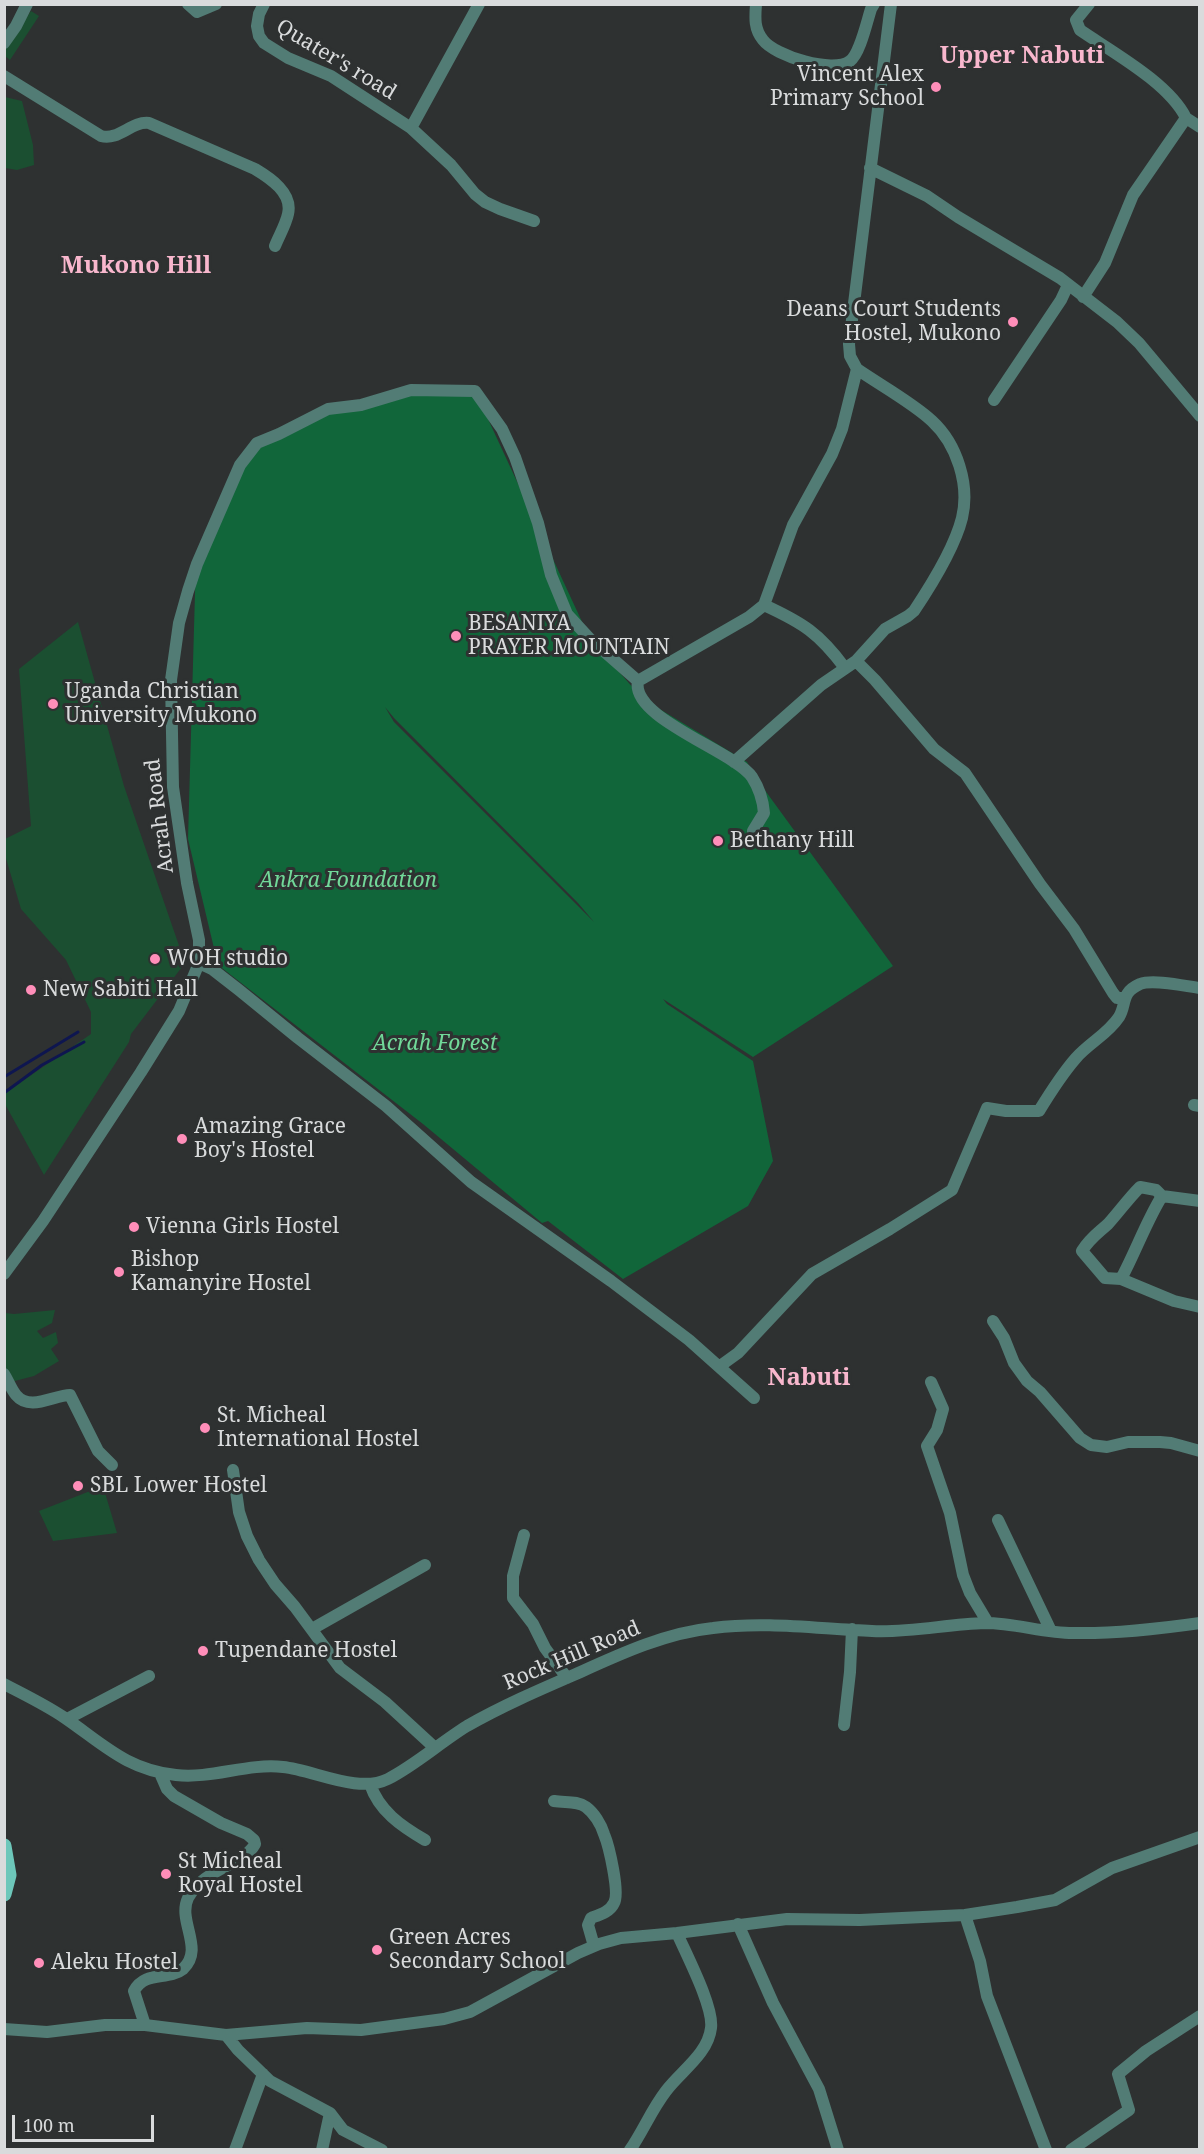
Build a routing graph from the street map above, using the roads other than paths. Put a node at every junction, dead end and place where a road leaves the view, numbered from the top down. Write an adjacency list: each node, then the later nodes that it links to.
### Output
1 (27, 4): 10 (street)
2 (188, 4): 3 (street)
3 (216, 4)
4 (264, 4): 14 (street, Quater's road)
5 (479, 4): 14 (street)
6 (756, 4): 7 (street)
7 (874, 4)
8 (891, 4): 15 (street)
9 (1089, 4): 12 (street)
10 (4, 43)
11 (4, 76): 17 (street)
12 (1186, 118): 13 (street); 19 (street)
13 (1200, 127)
14 (411, 128): 16 (street, Quater's road)
15 (870, 168): 18 (street); 20 (street)
16 (534, 220)
17 (275, 246)
18 (1068, 285): 19 (street); 21 (street)
19 (1083, 297): 22 (street)
20 (857, 369): 23 (street); 24 (street)
21 (994, 400)
22 (1200, 416)
23 (764, 605): 24 (street); 25 (street)
24 (851, 664): 26 (street); 30 (street)
25 (638, 681): 26 (street); 28 (street, Acrah Road)
26 (734, 762): 27 (street)
27 (753, 831)
28 (200, 963): 33 (street, Acrah Road); 37 (street)
29 (1200, 988): 30 (street)
30 (1124, 998): 37 (street)
31 (1162, 1196): 32 (street); 34 (street); 34 (street)
32 (1200, 1201)
33 (4, 1274)
34 (1121, 1278): 35 (street)
35 (1200, 1307)
36 (993, 1321): 41 (street)
37 (720, 1366): 40 (street)
38 (4, 1374): 42 (street)
39 (931, 1382): 47 (street)
40 (754, 1398)
41 (1200, 1451)
42 (112, 1465)
43 (233, 1470): 49 (street)
44 (998, 1520): 51 (street)
45 (525, 1535): 53 (street)
46 (425, 1565): 49 (street)
47 (988, 1623): 50 (street, Rock Hill Road); 51 (street, Rock Hill Road)
48 (1200, 1623): 51 (street, Rock Hill Road)
49 (312, 1629): 57 (street)
50 (852, 1629): 53 (street, Rock Hill Road); 56 (street)
51 (1052, 1631)
52 (149, 1676): 55 (street)
53 (567, 1678): 57 (street, Rock Hill Road)
54 (4, 1684): 55 (street, Rock Hill Road)
55 (66, 1719): 58 (street, Rock Hill Road)
56 (843, 1725)
57 (434, 1747): 59 (street, Rock Hill Road)
58 (160, 1773): 59 (street, Rock Hill Road); 70 (street)
59 (370, 1784): 62 (street)
60 (554, 1801): 68 (street)
61 (1200, 1837): 65 (street)
62 (425, 1840)
63 (4, 1846): 64 (main road)
64 (4, 1894)
65 (965, 1915): 66 (street); 80 (street)
66 (738, 1924): 67 (street); 79 (street)
67 (677, 1934): 68 (street); 78 (street)
68 (594, 1946): 72 (street)
69 (1200, 2016): 81 (street)
70 (145, 2025): 71 (street); 72 (street)
71 (4, 2029)
72 (226, 2035): 73 (street)
73 (263, 2073): 74 (street); 75 (street)
74 (330, 2113): 76 (street); 77 (street)
75 (235, 2150)
76 (322, 2150)
77 (382, 2150)
78 (630, 2150)
79 (838, 2150)
80 (1046, 2150)
81 (1071, 2150)

